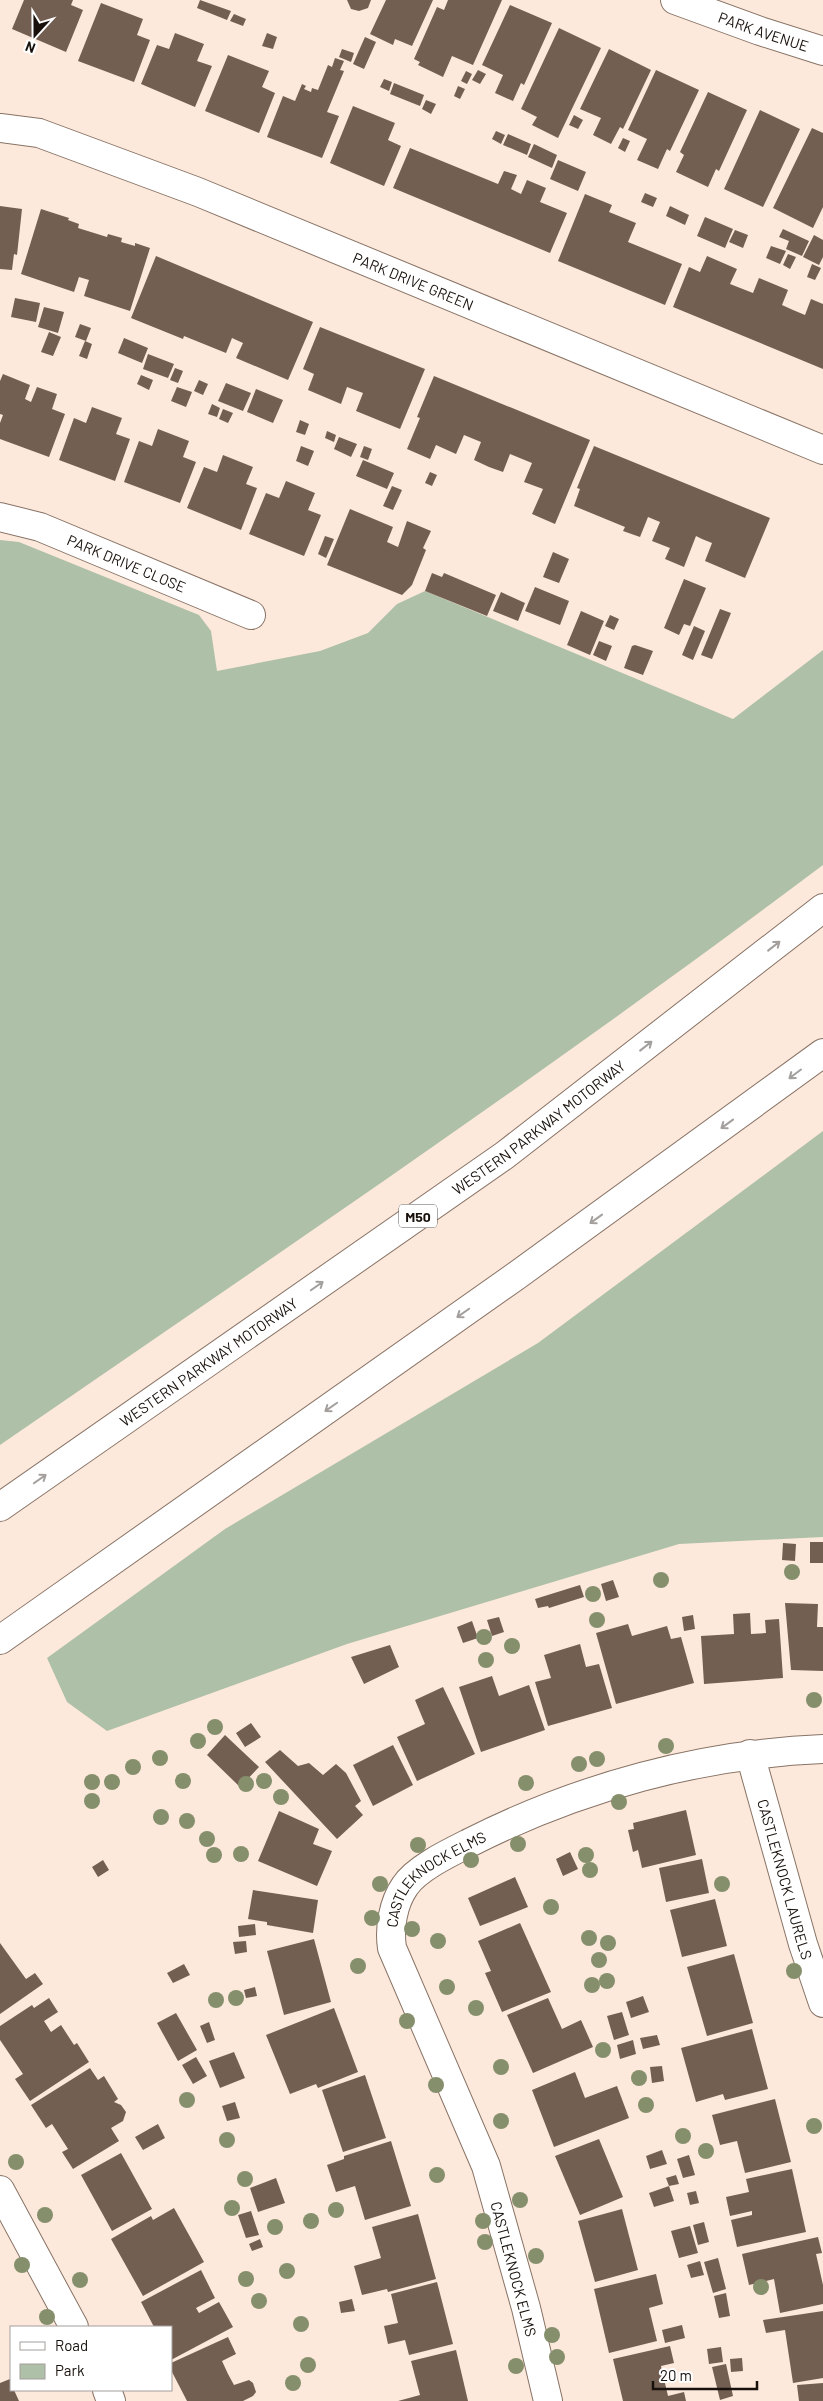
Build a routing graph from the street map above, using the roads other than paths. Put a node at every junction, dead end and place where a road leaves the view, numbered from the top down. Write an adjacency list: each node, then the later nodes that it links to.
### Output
1 (675, 0): 2 (main road, PARK AVENUE)
2 (823, 51)
3 (0, 128): 4 (main road, PARK DRIVE GREEN)
4 (823, 450)
5 (0, 516): 6 (main road, PARK DRIVE CLOSE)
6 (251, 615)
7 (823, 908): 9 (main road, WESTERN PARKWAY MOTORWAY / M50, one-way to 7)
8 (823, 1053): 10 (main road, one-way to 10)
9 (0, 1507)
10 (0, 1640)
11 (823, 1750): 12 (main road, CASTLEKNOCK ELMS)
12 (750, 1754): 13 (main road, CASTLEKNOCK LAURELS); 16 (main road, CASTLEKNOCK ELMS)
13 (823, 2004)
14 (0, 2190): 15 (main road)
15 (73, 2326)
16 (548, 2401)

